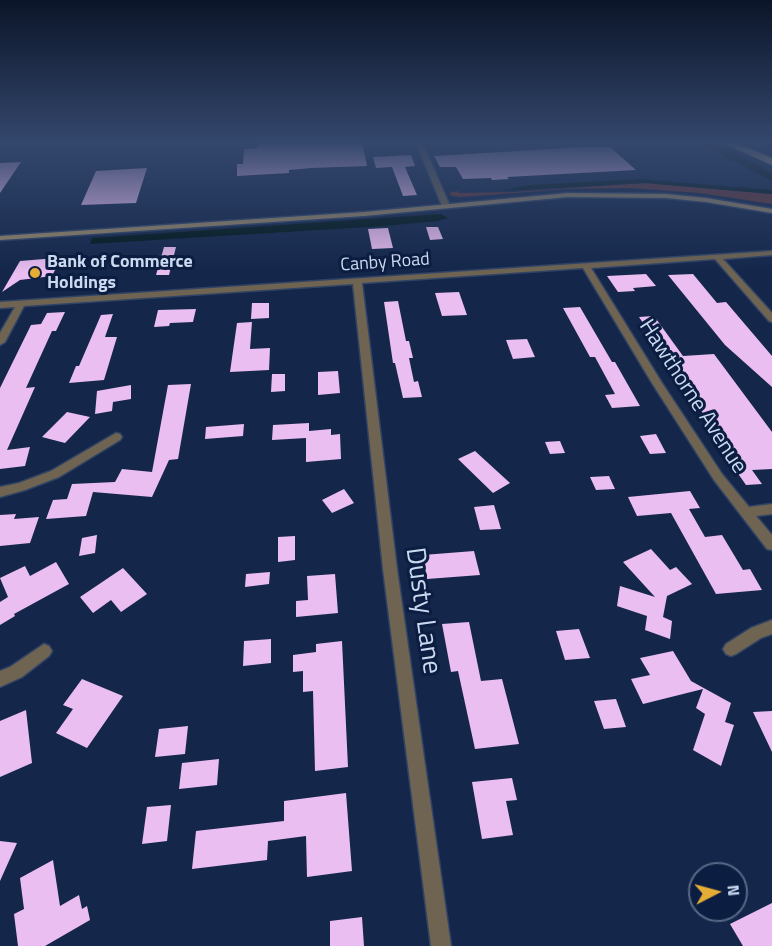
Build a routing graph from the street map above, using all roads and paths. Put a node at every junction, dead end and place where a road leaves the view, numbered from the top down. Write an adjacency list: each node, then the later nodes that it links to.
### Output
1 (438, 186): 2 (street)
2 (446, 206): 3 (main road); 4 (main road)
3 (772, 211)
4 (0, 238)
5 (772, 253): 6 (street, Canby Road)
6 (717, 257): 7 (street, Canby Road); 11 (street)
7 (586, 266): 8 (street, Canby Road); 16 (street, Hawthorne Avenue)
8 (357, 281): 9 (street, Canby Road); 22 (street, Dusty Lane)
9 (21, 304): 10 (street, Canby Road); 12 (street)
10 (0, 305)
11 (772, 319)
12 (0, 342)
13 (116, 437): 14 (street)
14 (0, 492)
15 (772, 509): 16 (street)
16 (745, 512): 17 (street, Hawthorne Avenue)
17 (772, 545)
18 (772, 627): 19 (street)
19 (731, 649)
20 (44, 651): 21 (street)
21 (0, 679)
22 (441, 946)

